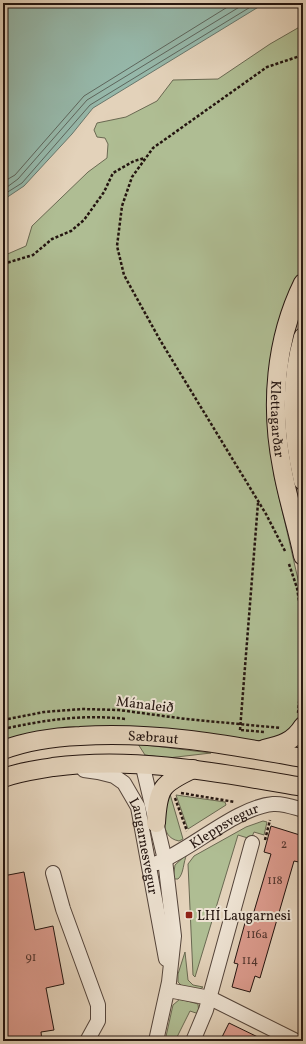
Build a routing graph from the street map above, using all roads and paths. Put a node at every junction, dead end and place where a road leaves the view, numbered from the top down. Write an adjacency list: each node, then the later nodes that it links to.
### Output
1 (303, 55): 2 (path)
2 (146, 158): 3 (path); 7 (path)
3 (3, 264)
4 (303, 283): 8 (main road, Klettagarðar)
5 (303, 337): 6 (main road, Klettagarðar)
6 (303, 480)
7 (258, 503): 8 (path); 12 (path)
8 (292, 556): 9 (path)
9 (303, 626)
10 (303, 664): 13 (path)
11 (3, 720): 12 (path, Mánaleið)
12 (240, 724): 13 (path, Mánaleið); 14 (path)
13 (295, 724): 17 (main road)
14 (240, 730)
15 (119, 734): 16 (main road, Sæbraut); 17 (main road, Sæbraut); 19 (main road)
16 (3, 750)
17 (259, 750): 18 (main road, Sæbraut)
18 (303, 758)
19 (142, 763): 20 (main road, Sæbraut); 21 (main road, Sæbraut); 28 (street, Laugarnesvegur)
20 (56, 767): 22 (main road, Sæbraut); 32 (street, Laugarnesvegur)
21 (193, 769): 23 (main road, Sæbraut); 28 (main road)
22 (3, 778)
23 (303, 787)
24 (173, 793): 29 (path)
25 (180, 793): 26 (path)
26 (240, 802)
27 (303, 810): 31 (street, Kleppsvegur)
28 (156, 824): 31 (street, Laugarnesvegur)
29 (187, 834)
30 (252, 843): 35 (street)
31 (165, 860): 32 (street, Kleppsvegur); 34 (street, Laugarnesvegur)
32 (149, 866): 34 (street, Laugarnesvegur)
33 (53, 873): 36 (street)
34 (168, 986): 35 (street); 37 (street, Laugarnesvegur)
35 (210, 998): 38 (street); 39 (street)
36 (87, 1041)
37 (156, 1041)
38 (193, 1041)
39 (296, 1041)

